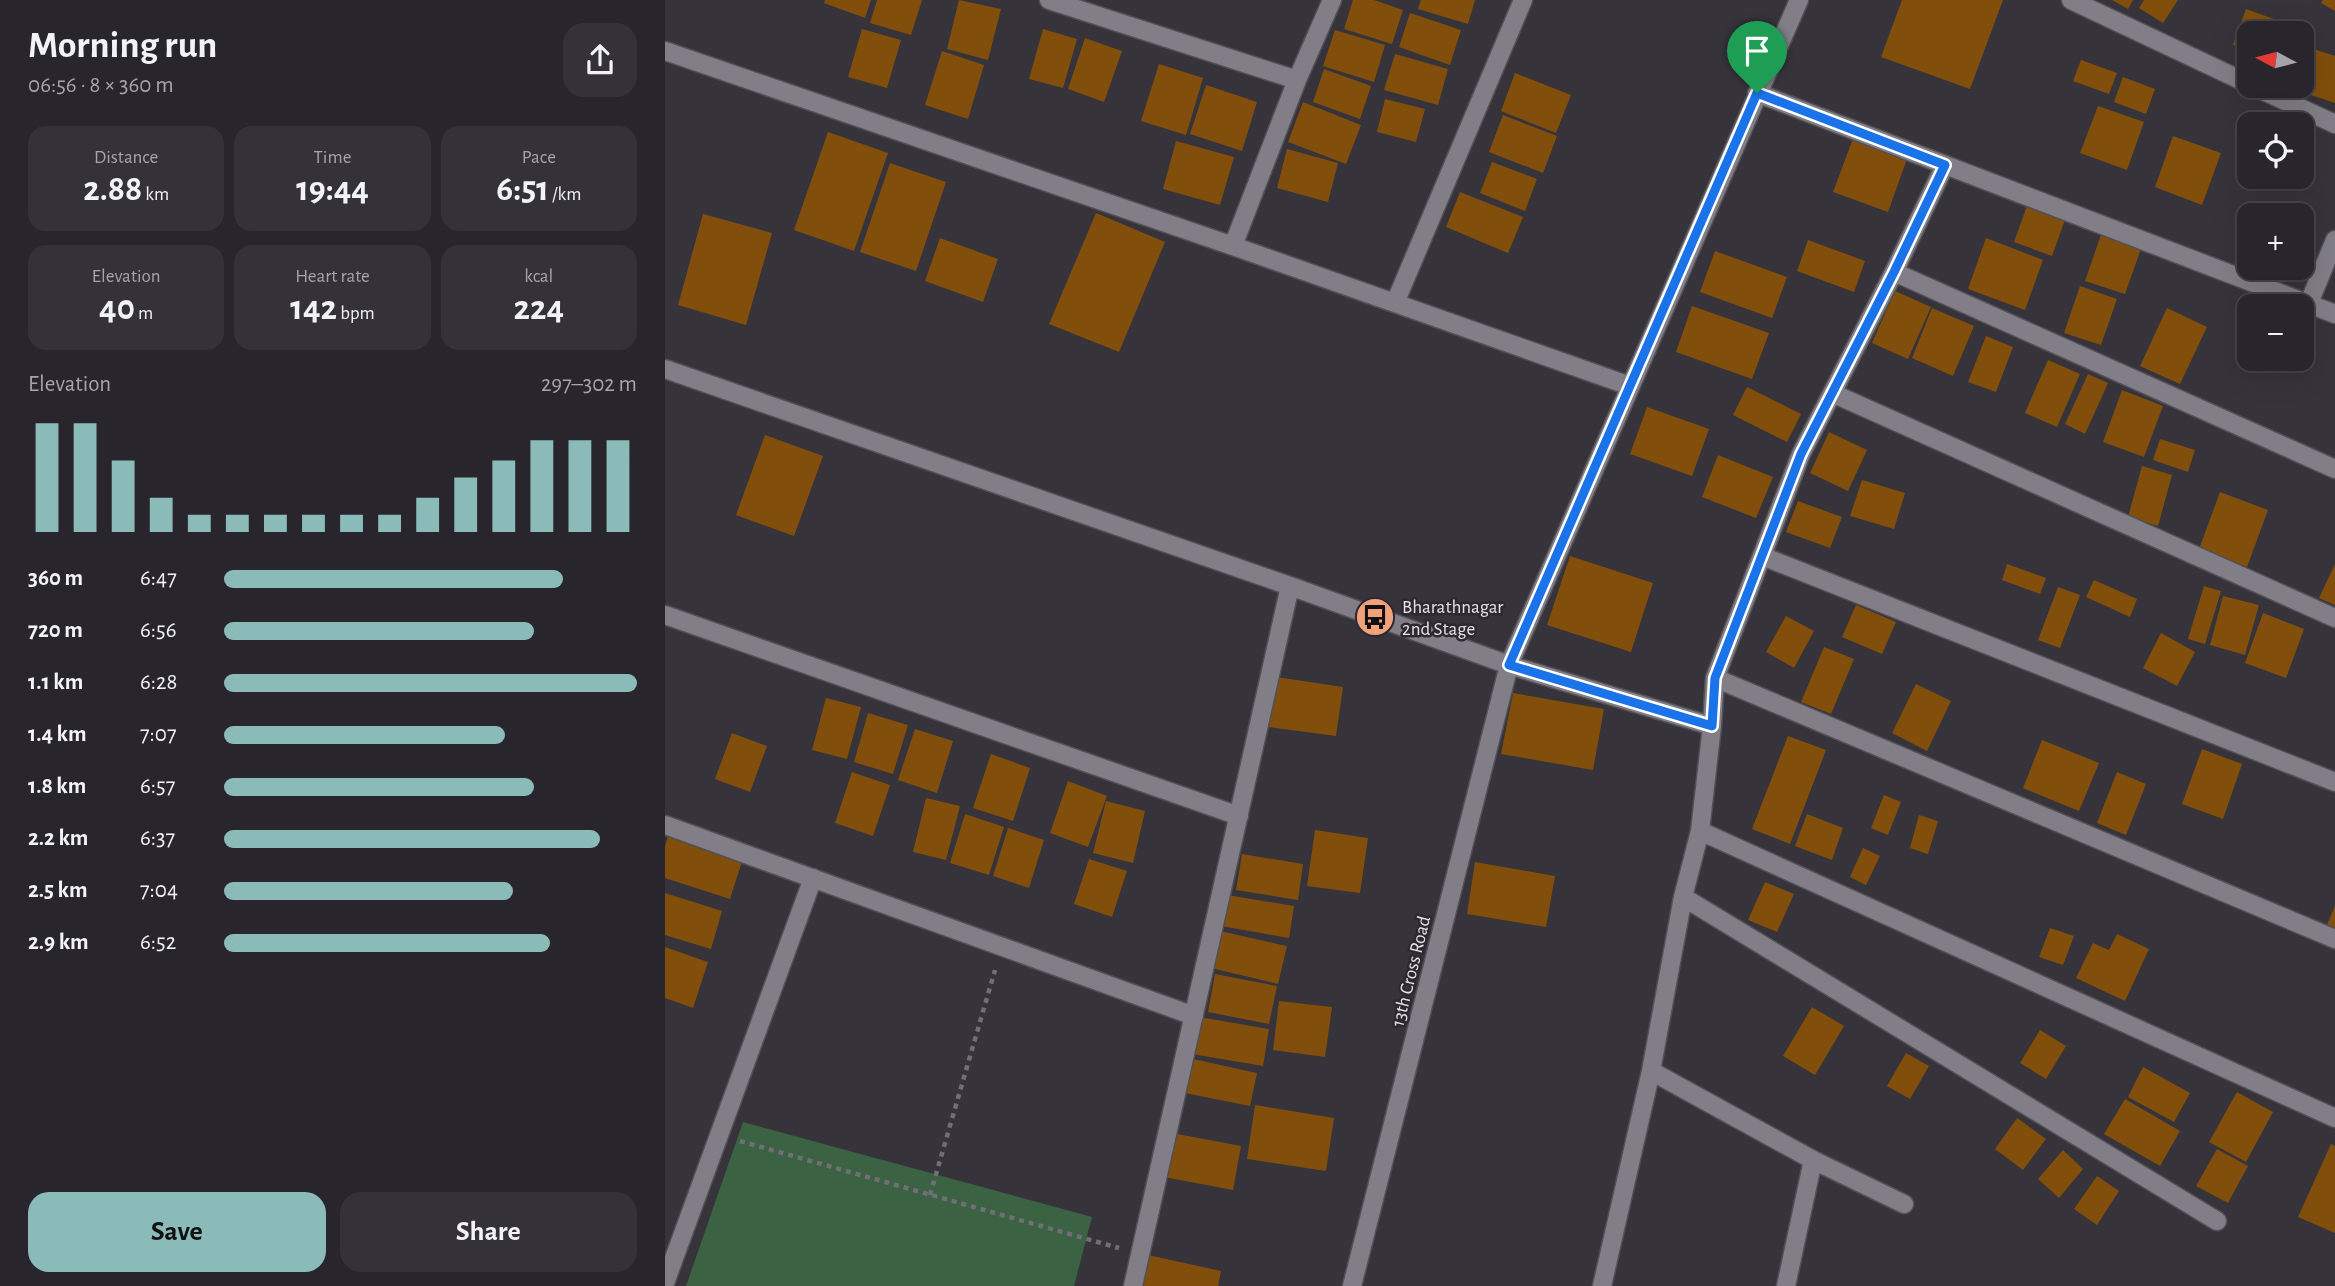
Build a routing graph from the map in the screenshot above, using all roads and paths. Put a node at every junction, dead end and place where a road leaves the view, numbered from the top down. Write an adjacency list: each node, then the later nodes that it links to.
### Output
1 (1049, 0): 8 (street)
2 (1332, 0): 8 (street)
3 (1523, 0): 18 (street)
4 (1799, 0): 9 (street, 13th Cross Road)
5 (2071, 0): 7 (street)
6 (665, 51): 14 (street)
7 (2237, 78)
8 (1297, 80): 14 (street)
9 (1757, 93): 12 (street); 22 (street, 13th Cross Road)
10 (2279, 98): 11 (street)
11 (2335, 124)
12 (1945, 165): 15 (street); 16 (street)
13 (2335, 240): 17 (street)
14 (1233, 246): 18 (street)
15 (1894, 272): 23 (street); 24 (street)
16 (2285, 294)
17 (2313, 294)
18 (1395, 303): 22 (street)
19 (2314, 305): 20 (street)
20 (2335, 314)
21 (665, 369): 26 (street)
22 (1630, 386): 29 (street, 13th Cross Road)
23 (1832, 393): 25 (street); 28 (street)
24 (2335, 469)
25 (1762, 556): 30 (street); 32 (street)
26 (1290, 586): 29 (street); 33 (street)
27 (665, 615): 33 (street)
28 (2335, 618)
29 (1509, 665): 31 (street); 51 (street, 13th Cross Road)
30 (1715, 678): 31 (street); 38 (street)
31 (1712, 726): 35 (street)
32 (2335, 782)
33 (1240, 816): 40 (street)
34 (665, 825): 36 (street)
35 (1700, 831): 37 (street); 42 (street)
36 (813, 878): 39 (street); 43 (street)
37 (1683, 897): 41 (street); 47 (street)
38 (2335, 939)
39 (1002, 947): 40 (street); 45 (path)
40 (1194, 1016): 48 (street)
41 (1651, 1072): 44 (street); 52 (street)
42 (2335, 1118)
43 (719, 1135): 45 (path); 49 (street)
44 (1813, 1160): 46 (street); 53 (street)
45 (930, 1195): 48 (path)
46 (1903, 1204)
47 (2217, 1220)
48 (1141, 1254): 50 (street)
49 (665, 1283)
50 (1133, 1286)
51 (1352, 1286)
52 (1602, 1286)
53 (1786, 1286)

